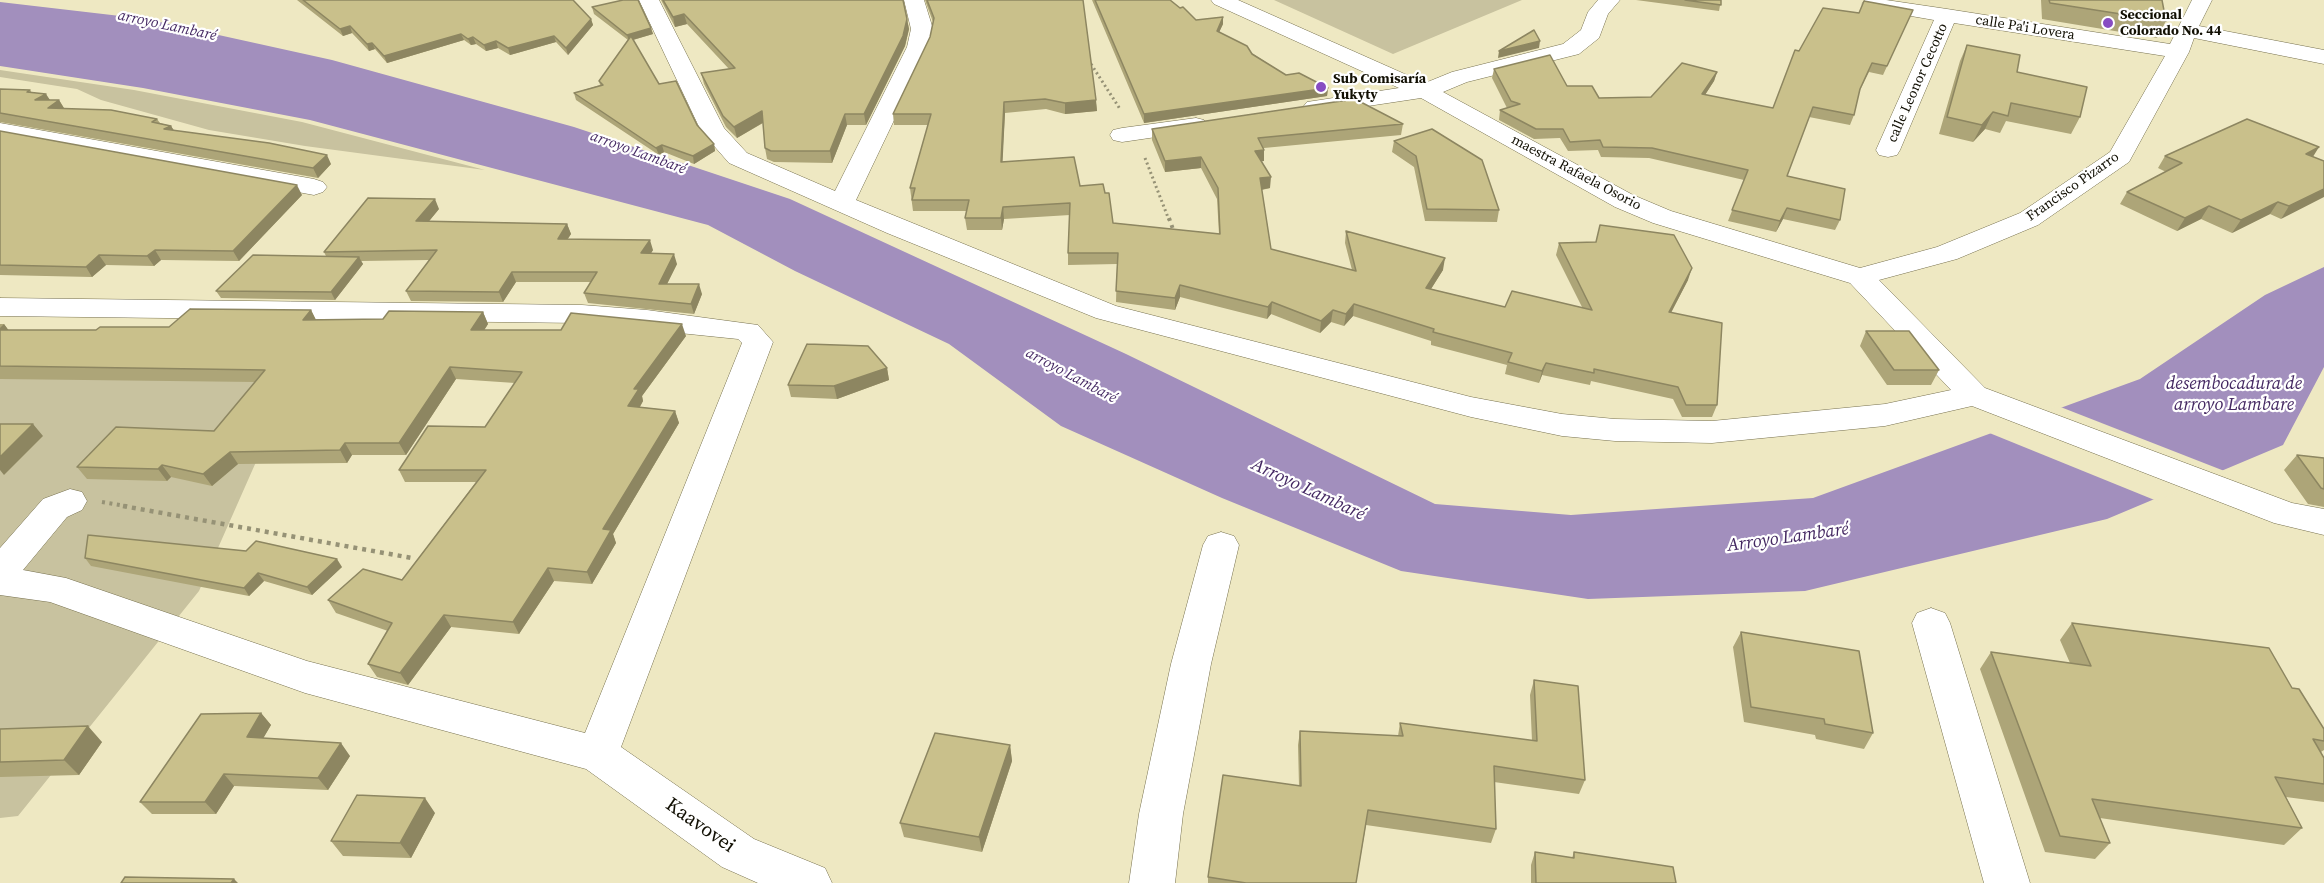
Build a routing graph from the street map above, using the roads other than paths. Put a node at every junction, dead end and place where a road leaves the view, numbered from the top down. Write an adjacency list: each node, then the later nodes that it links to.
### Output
1 (650, 0): 17 (street)
2 (914, 0): 17 (street)
3 (1221, 0): 10 (street, maestra Rafaela Osorio)
4 (1610, 0): 10 (street)
5 (2202, 0): 8 (street, Francisco Pizarro)
6 (1872, 3): 7 (street, calle Pa'i Lovera)
7 (1947, 15): 8 (street, calle Pa'i Lovera); 15 (street, calle Leonor Cecotto)
8 (2182, 41): 9 (street, calle Pa'i Lovera); 18 (street, Francisco Pizarro)
9 (2324, 57)
10 (1425, 91): 11 (street); 18 (street, maestra Rafaela Osorio)
11 (1298, 110)
12 (1216, 122): 14 (street)
13 (0, 130): 16 (street)
14 (1129, 134)
15 (1888, 150)
16 (314, 187)
17 (842, 203): 20 (street)
18 (1860, 277): 20 (street, maestra Rafaela Osorio)
19 (0, 307): 27 (street)
20 (1986, 399): 22 (street)
21 (70, 501): 24 (street)
22 (2324, 522)
23 (1221, 545): 29 (street)
24 (0, 572)
25 (0, 581): 27 (street)
26 (1931, 623): 30 (street)
27 (598, 753): 28 (street, Kaavovei)
28 (809, 883)
29 (1152, 883)
30 (2007, 883)

